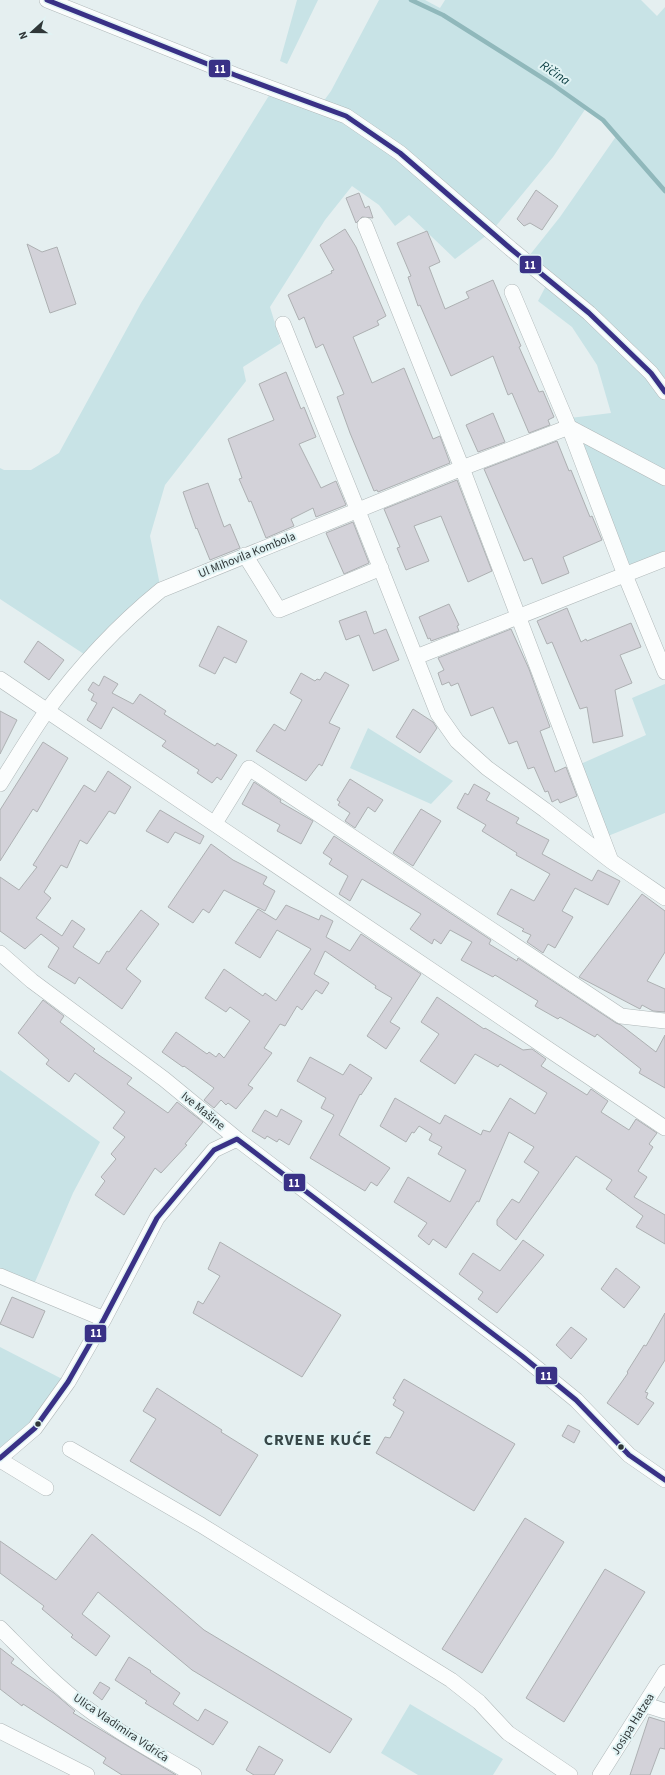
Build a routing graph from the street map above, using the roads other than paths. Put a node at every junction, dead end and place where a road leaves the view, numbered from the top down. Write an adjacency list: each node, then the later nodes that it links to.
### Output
1 (47, 0): 5 (street)
2 (365, 225): 7 (street)
3 (512, 292): 6 (street)
4 (283, 324): 9 (street)
5 (665, 392)
6 (569, 427): 7 (street, Ul Mihovila Kombola); 8 (street); 13 (street)
7 (462, 468): 9 (street, Ul Mihovila Kombola); 14 (street)
8 (665, 478)
9 (358, 511): 10 (street, Ul Mihovila Kombola); 12 (street)
10 (245, 555): 12 (street); 18 (street, Ul Mihovila Kombola)
11 (665, 559): 13 (street)
12 (381, 568): 15 (street)
13 (625, 575): 14 (street); 16 (street)
14 (519, 616): 15 (street); 21 (street)
15 (416, 657): 21 (street)
16 (665, 672)
17 (0, 679): 18 (street)
18 (47, 712): 19 (street, Ul Mihovila Kombola); 20 (street)
19 (0, 784)
20 (215, 823): 24 (street); 25 (street)
21 (611, 861): 22 (street)
22 (665, 898)
23 (0, 954): 26 (street, Ive Mašine)
24 (665, 1020)
25 (665, 1128)
26 (237, 1139): 28 (street); 31 (street, Ive Mašine)
27 (0, 1276): 28 (street)
28 (104, 1319): 30 (street)
29 (70, 1449): 40 (street)
30 (0, 1459): 32 (street)
31 (665, 1480)
32 (46, 1488)
33 (0, 1628): 39 (street, Ulica Vladimira Vidrića)
34 (665, 1672): 35 (street, Josipa Hatzea)
35 (646, 1705): 36 (street); 41 (street, Josipa Hatzea)
36 (665, 1710)
37 (0, 1731): 38 (street)
38 (87, 1775)
39 (194, 1775)
40 (570, 1775)
41 (600, 1775)

